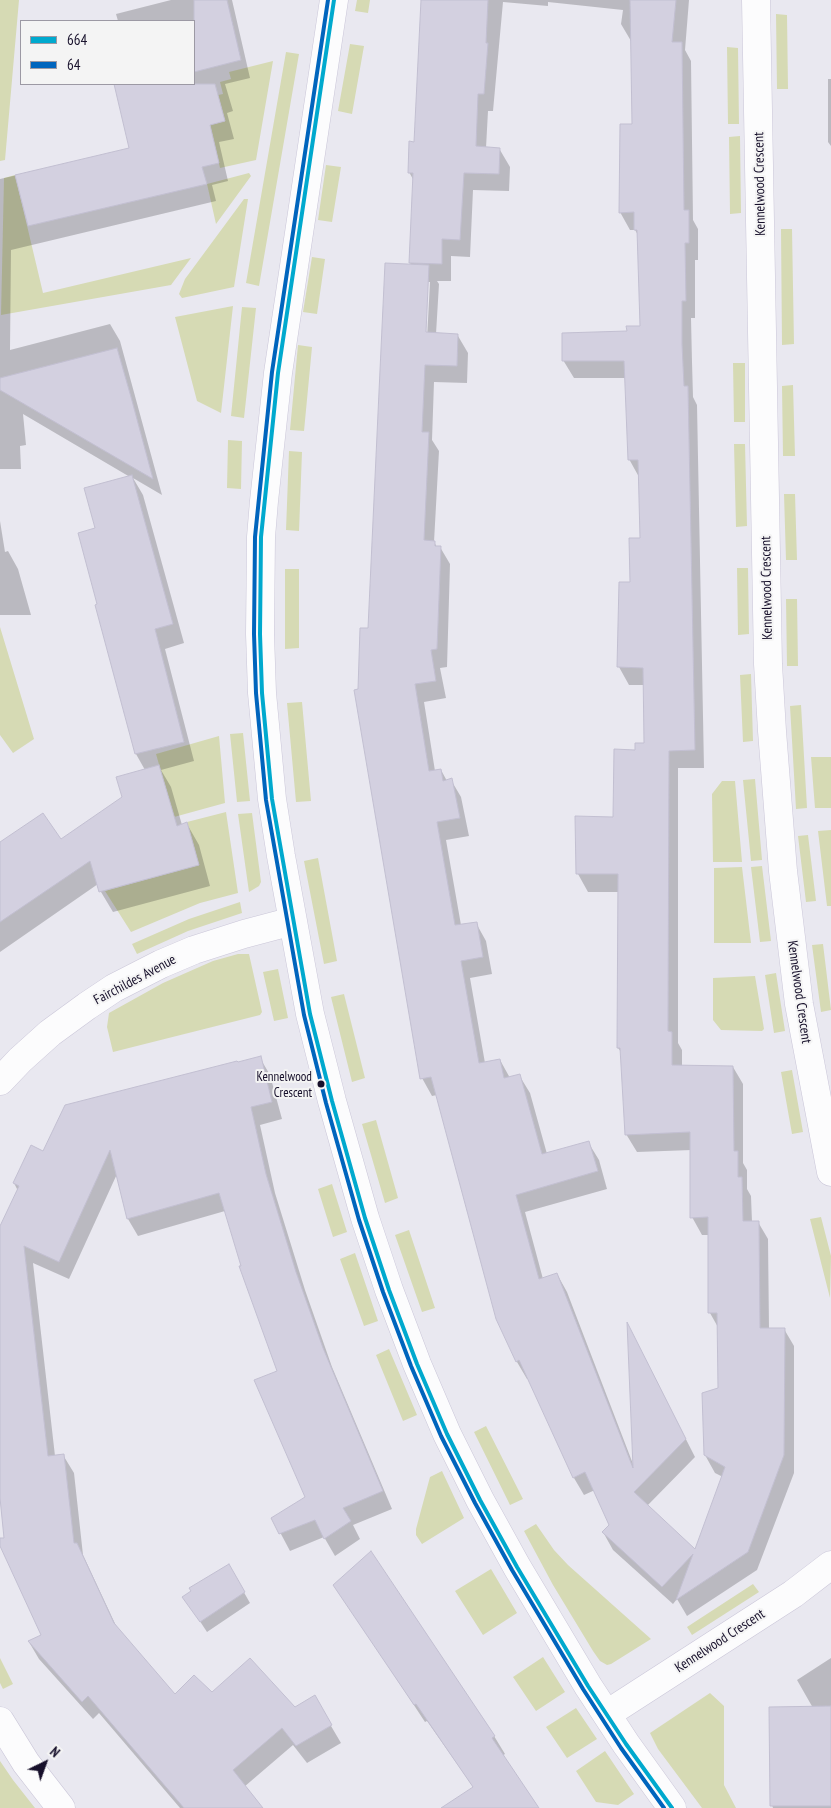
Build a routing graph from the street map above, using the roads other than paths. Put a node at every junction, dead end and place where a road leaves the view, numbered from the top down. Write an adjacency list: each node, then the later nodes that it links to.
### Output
1 (334, 0): 3 (street)
2 (756, 0): 5 (street, Kennelwood Crescent)
3 (293, 921): 4 (street, Fairchildes Avenue); 7 (street)
4 (0, 1081)
5 (831, 1172)
6 (831, 1565): 7 (street, Kennelwood Crescent)
7 (607, 1714): 10 (street)
8 (0, 1721): 9 (street)
9 (61, 1808)
10 (672, 1808)

